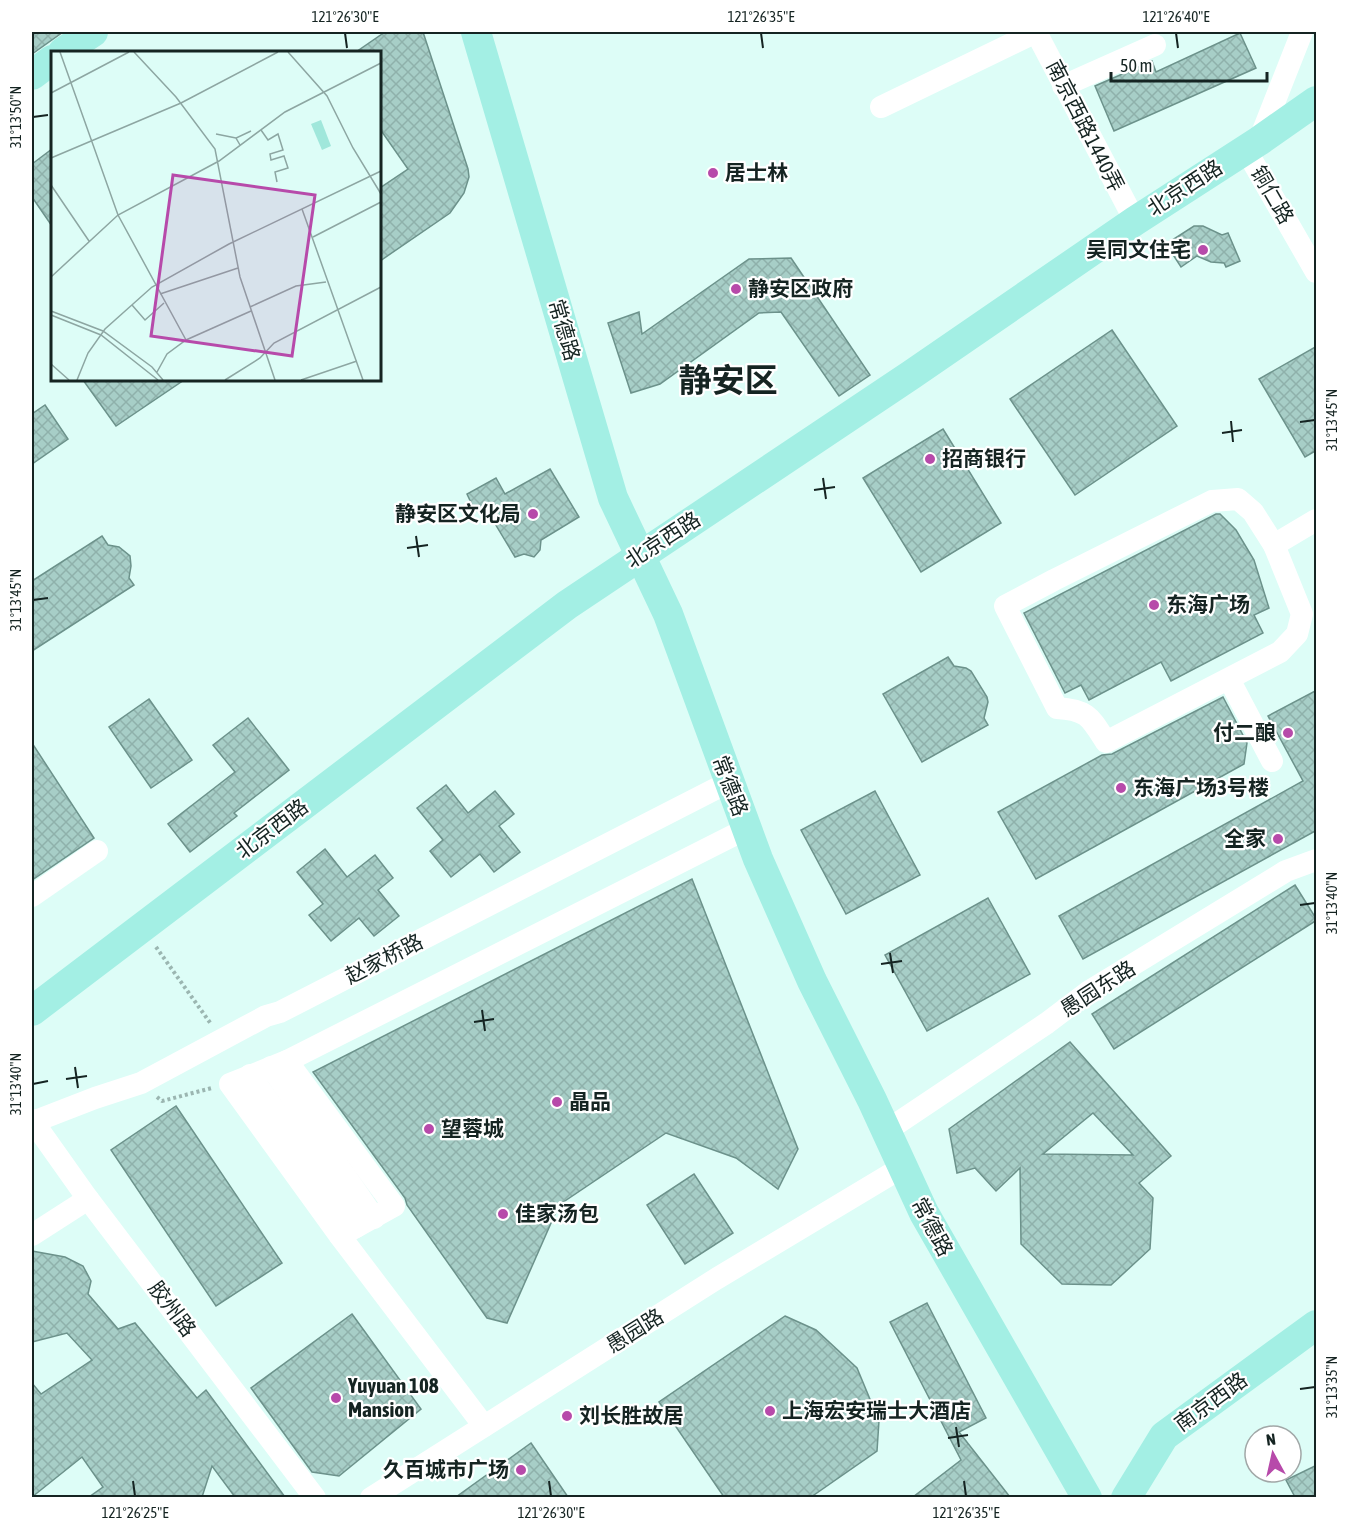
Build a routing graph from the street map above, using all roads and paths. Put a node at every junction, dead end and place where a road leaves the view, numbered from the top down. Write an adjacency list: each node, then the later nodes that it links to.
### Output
1 (93, 32): 6 (main road)
2 (476, 32): 17 (main road, 常德路)
3 (1036, 32): 9 (street, 南京西路1440弄); 11 (street)
4 (1302, 32): 12 (street)
5 (1155, 45): 9 (street)
6 (64, 51)
7 (51, 61): 8 (main road)
8 (32, 75)
9 (1063, 86): 13 (street, 南京西路1440弄)
10 (1317, 101): 12 (main road, 北京西路)
11 (881, 107)
12 (1252, 146): 13 (main road, 北京西路); 14 (street, 铜仁路)
13 (1135, 221): 17 (main road, 北京西路)
14 (1317, 272)
15 (1317, 520): 16 (street)
16 (1274, 545): 18 (street); 18 (street)
17 (640, 555): 20 (main road, 常德路); 25 (main road, 北京西路)
18 (1229, 679): 19 (street)
19 (1272, 761)
20 (729, 782): 21 (main road, 常德路); 27 (street, 赵家桥路)
21 (746, 829): 28 (street); 31 (main road, 常德路)
22 (97, 851): 24 (street)
23 (1317, 860): 31 (street, 愚园东路)
24 (32, 896)
25 (141, 928): 26 (main road, 北京西路); 27 (path)
26 (32, 1011)
27 (222, 1040): 29 (street, 赵家桥路)
28 (260, 1072): 29 (path); 34 (street); 34 (street)
29 (141, 1083): 30 (street, 赵家桥路)
30 (32, 1121): 33 (street, 胶州路)
31 (886, 1131): 32 (main road, 常德路)
32 (901, 1168): 37 (street, 愚园路); 40 (main road, 常德路)
33 (88, 1198): 35 (street); 38 (street, 胶州路)
34 (356, 1227): 37 (street)
35 (32, 1235)
36 (1317, 1325): 41 (main road, 南京西路)
37 (484, 1426): 39 (street, 愚园路)
38 (315, 1497)
39 (371, 1497)
40 (1087, 1497)
41 (1126, 1497)

